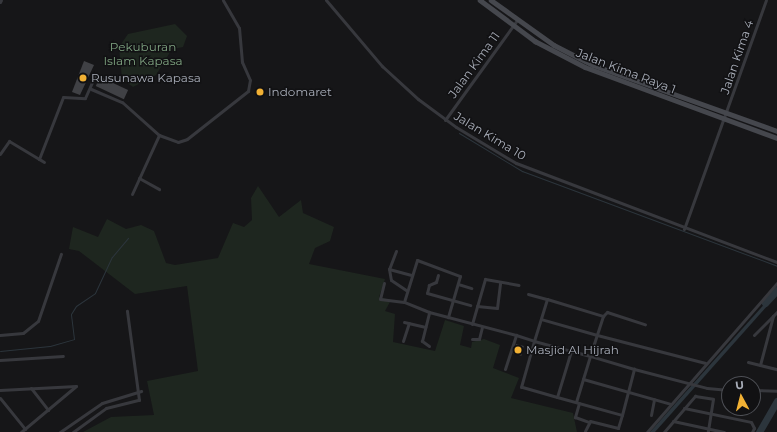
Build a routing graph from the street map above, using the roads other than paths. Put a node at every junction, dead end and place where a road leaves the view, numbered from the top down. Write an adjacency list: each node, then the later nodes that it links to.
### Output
1 (223, 0): 14 (street)
2 (326, 0): 12 (street, Jalan Kima 10)
3 (480, 0): 7 (main road, Jalan Kima Raya 1)
4 (491, 0): 6 (main road)
5 (766, 0): 10 (street, Jalan Kima 4)
6 (517, 20): 7 (street, Jalan Kima 11); 10 (main road)
7 (513, 27): 11 (main road, Jalan Kima Raya 1); 12 (street, Jalan Kima 11)
8 (94, 76): 9 (street)
9 (90, 89): 14 (street); 17 (street)
10 (726, 113): 11 (street, Jalan Kima 4); 13 (main road)
11 (724, 119): 15 (main road, Jalan Kima Raya 1); 22 (street)
12 (445, 120): 22 (street, Jalan Kima 10)
13 (777, 131)
14 (159, 135): 19 (street)
15 (777, 138)
16 (0, 154): 17 (street)
17 (39, 159): 18 (street)
18 (44, 162)
19 (140, 178): 20 (street); 21 (street)
20 (159, 189)
21 (132, 194)
22 (684, 229): 25 (street, Jalan Kima 10)
23 (396, 251): 26 (street)
24 (61, 254): 55 (street)
25 (777, 262)
26 (390, 269): 27 (street); 35 (street)
27 (411, 275): 32 (street); 35 (street)
28 (438, 275): 38 (street)
29 (500, 282): 33 (street); 41 (street); 41 (street)
30 (777, 282): 68 (street)
31 (384, 283): 39 (street)
32 (458, 284): 34 (street); 38 (street)
33 (518, 286)
34 (471, 288)
35 (406, 290): 39 (street)
36 (528, 294): 37 (street)
37 (547, 299): 45 (street); 48 (street)
38 (453, 300): 40 (street); 47 (street)
39 (404, 302): 43 (street)
40 (470, 305)
41 (477, 306): 51 (street)
42 (127, 311): 79 (street)
43 (429, 312): 47 (street); 53 (street)
44 (777, 312): 46 (street)
45 (603, 316): 52 (street); 57 (street)
46 (773, 316): 58 (street); 69 (street)
47 (448, 317): 51 (street)
48 (541, 319): 57 (street); 61 (street)
49 (404, 322): 50 (street)
50 (409, 323): 53 (street); 60 (street)
51 (472, 324): 54 (street)
52 (645, 324)
53 (425, 327): 62 (street)
54 (482, 327): 56 (street); 59 (street)
55 (0, 335)
56 (516, 335): 61 (street); 70 (street)
57 (597, 335): 65 (street); 68 (street)
58 (754, 335)
59 (472, 339)
60 (403, 341)
61 (534, 341): 63 (street); 82 (street)
62 (429, 346)
63 (571, 351): 65 (street); 82 (street)
64 (63, 356): 66 (street)
65 (590, 356): 71 (street); 73 (street)
66 (0, 360)
67 (748, 362): 69 (street)
68 (705, 363): 74 (street)
69 (760, 365): 72 (street)
70 (505, 369)
71 (634, 369): 74 (street); 81 (street)
72 (777, 369)
73 (583, 379): 81 (street); 85 (street)
74 (689, 382): 76 (street); 86 (street)
75 (31, 388): 77 (street); 88 (street); 88 (street)
76 (721, 389)
77 (0, 390)
78 (761, 390): 80 (street)
79 (141, 391): 98 (street); 99 (street)
80 (777, 391)
81 (627, 392): 84 (street); 90 (street)
82 (557, 397): 85 (street)
83 (0, 398): 94 (street)
84 (654, 399): 86 (street); 91 (street)
85 (577, 402): 90 (street); 93 (street)
86 (670, 404): 100 (street)
87 (684, 408): 89 (street); 89 (street); 92 (street)
88 (48, 410): 94 (street)
89 (711, 414): 95 (street); 103 (street)
90 (622, 415): 93 (street)
91 (651, 415)
92 (673, 421): 95 (street); 101 (street)
93 (588, 422): 96 (street)
94 (25, 429): 97 (street)
95 (708, 430): 102 (street)
96 (585, 431)
97 (21, 432)
98 (60, 432)
99 (73, 432)
100 (647, 432)
101 (664, 432)
102 (724, 432)
103 (752, 432)

